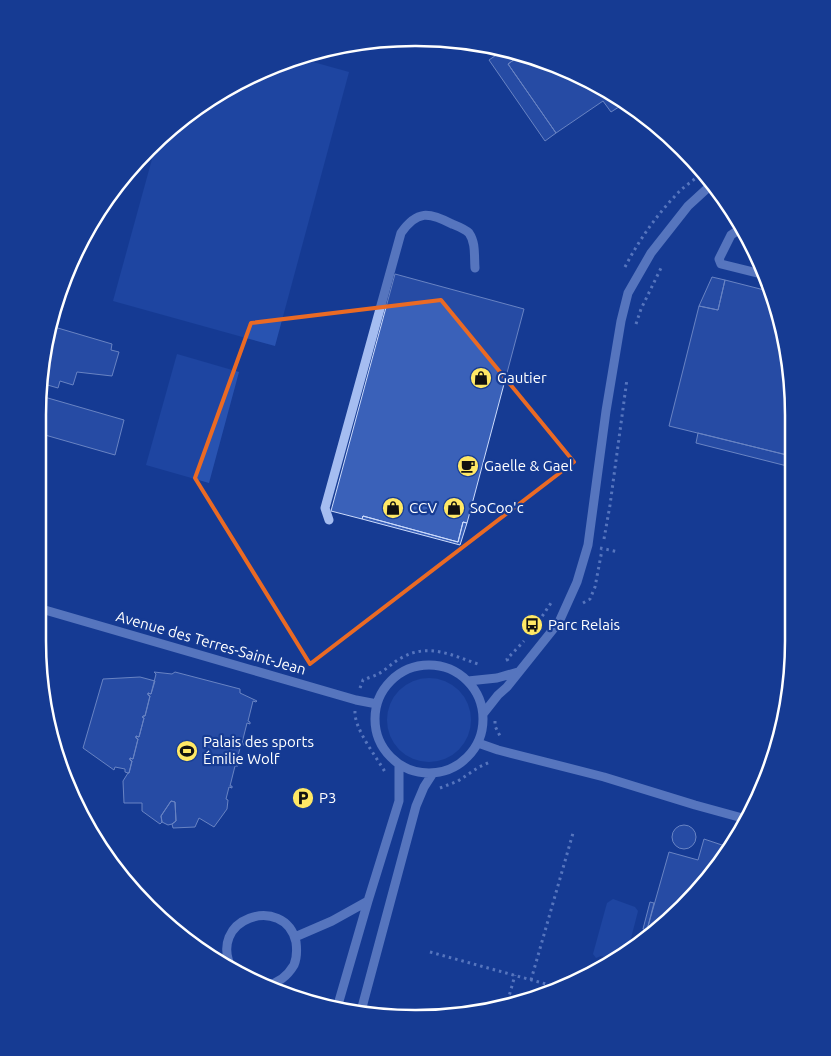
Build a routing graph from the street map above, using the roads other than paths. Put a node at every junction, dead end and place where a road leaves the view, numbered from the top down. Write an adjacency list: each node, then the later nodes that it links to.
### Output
1 (706, 189): 7 (street)
2 (736, 232): 4 (street)
3 (475, 268): 5 (street)
4 (756, 273)
5 (329, 520)
6 (46, 610): 9 (street, Avenue des Terres-Saint-Jean)
7 (518, 672): 8 (street); 10 (street)
8 (468, 681): 9 (street); 10 (street)
9 (378, 704): 12 (street)
10 (483, 714): 11 (street)
11 (478, 743): 13 (street); 14 (street)
12 (399, 764): 13 (street); 15 (street)
13 (434, 773): 22 (street)
14 (739, 817)
15 (368, 901): 16 (street); 21 (street)
16 (295, 938): 17 (street); 20 (street)
17 (227, 952): 18 (street); 19 (street)
18 (225, 957)
19 (228, 958)
20 (276, 983)
21 (339, 1002)
22 (362, 1006)

